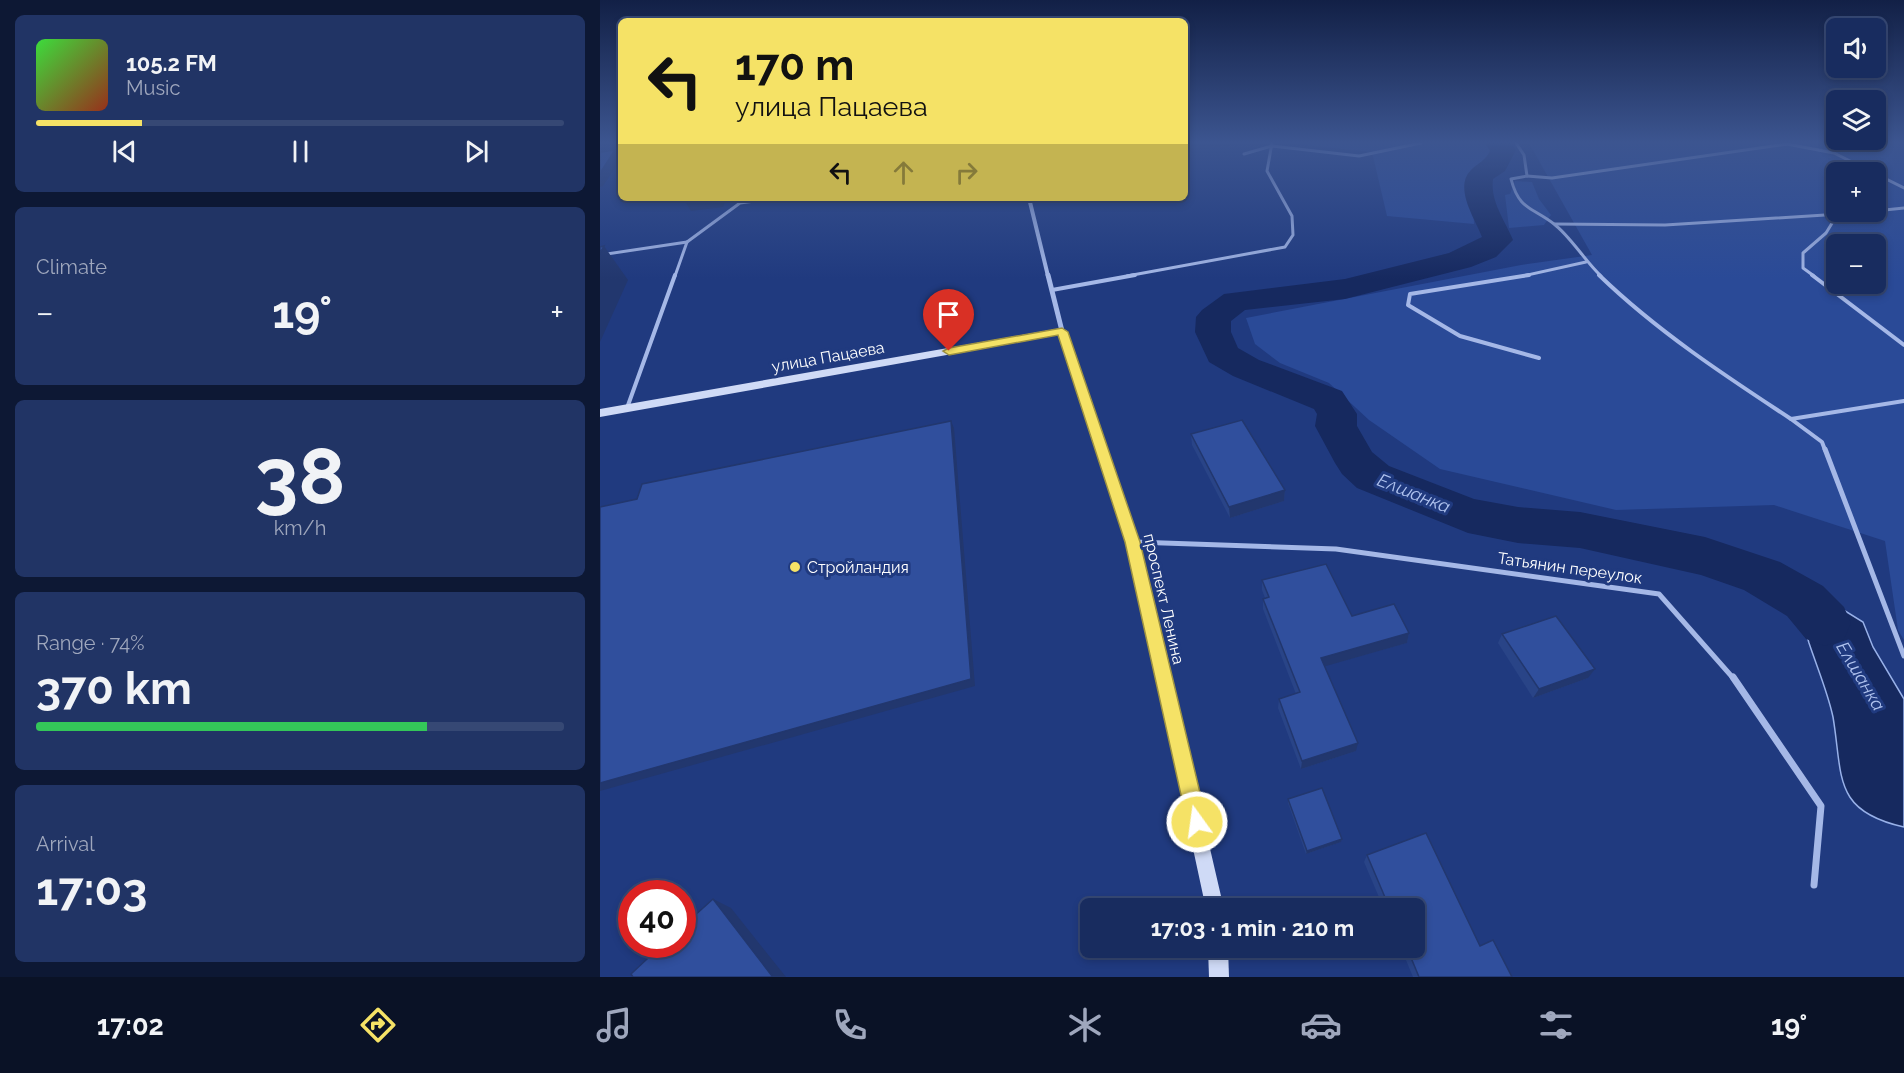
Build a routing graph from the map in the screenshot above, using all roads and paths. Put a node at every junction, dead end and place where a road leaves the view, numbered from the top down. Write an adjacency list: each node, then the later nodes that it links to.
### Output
1 (1277, 189): 13 (lane)
2 (1513, 189): 9 (lane)
3 (740, 201): 10 (lane)
4 (1030, 201): 13 (street, проспект Ленина)
5 (1904, 208): 6 (lane)
6 (1886, 210)
7 (1826, 216): 9 (lane)
8 (1833, 222): 15 (lane)
9 (1555, 224): 12 (lane)
10 (687, 242): 11 (lane); 18 (lane)
11 (600, 255)
12 (1586, 262): 16 (lane); 20 (lane)
13 (1052, 290): 14 (street, проспект Ленина)
14 (1062, 332): 18 (street, улица Пацаева); 21 (street, проспект Ленина)
15 (1904, 345)
16 (1539, 358)
17 (1904, 401): 20 (lane)
18 (627, 409): 19 (street, улица Пацаева)
19 (600, 413)
20 (1791, 419): 22 (lane)
21 (1132, 542): 23 (lane, Татьянин переулок); 24 (street, проспект Ленина)
22 (1904, 656)
23 (1814, 885)
24 (1213, 898)
25 (1218, 958): 26 (street)
26 (1218, 977)

